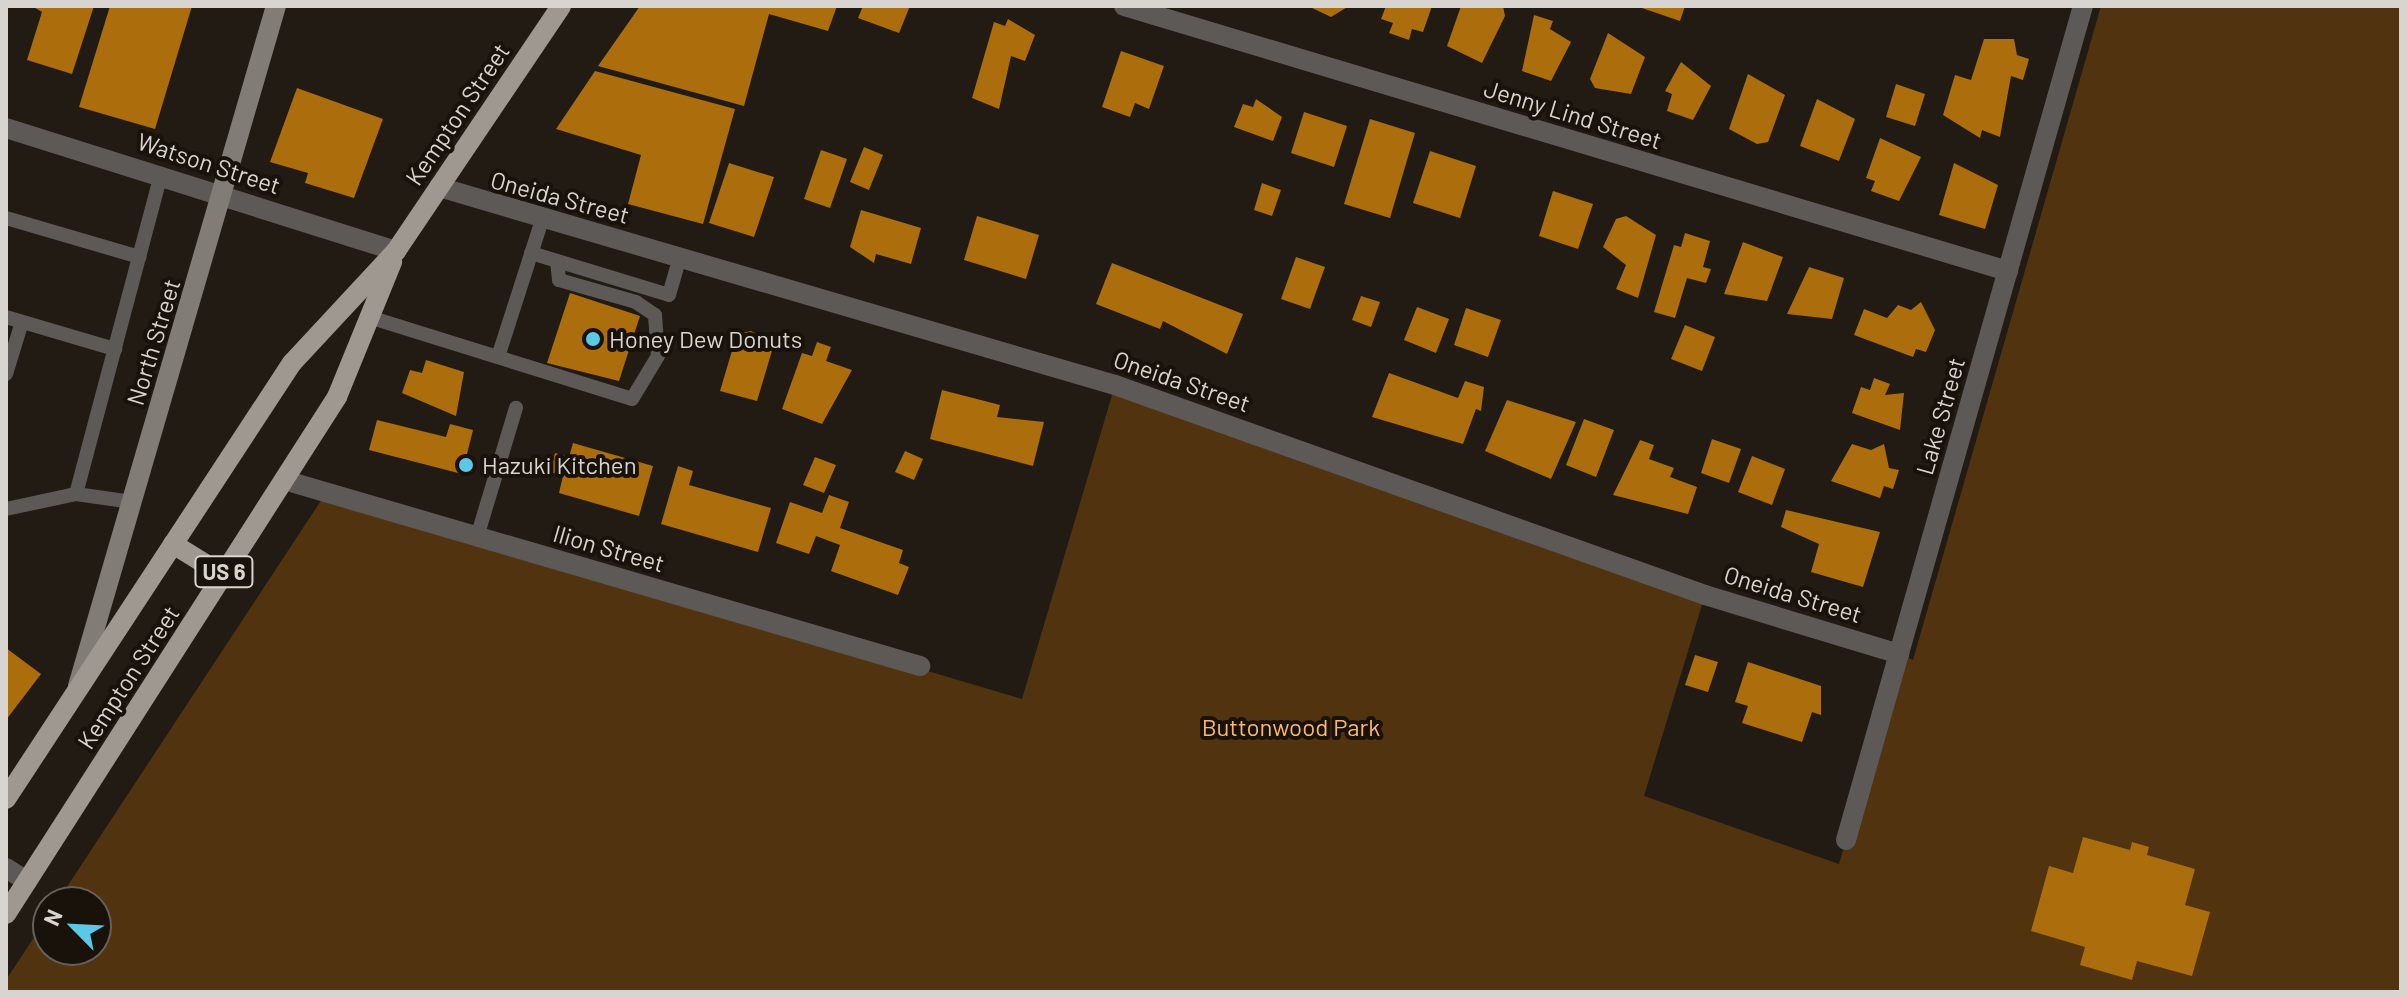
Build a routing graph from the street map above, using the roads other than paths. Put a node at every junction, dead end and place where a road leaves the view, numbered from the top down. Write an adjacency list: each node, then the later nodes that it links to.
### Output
1 (276, 6): 8 (street, North Street)
2 (561, 6): 7 (main road, Kempton Street / US 6)
3 (1124, 6): 16 (street, Jenny Lind Street)
4 (2083, 6): 16 (street, Lake Street)
5 (6, 128): 6 (street, Watson Street)
6 (161, 174): 8 (street, Watson Street); 13 (lane)
7 (439, 187): 10 (street, Oneida Street); 11 (main road, Kempton Street / US 6)
8 (223, 195): 11 (street, Watson Street); 26 (street, North Street)
9 (6, 218): 13 (lane)
10 (542, 220): 12 (lane); 14 (street, Oneida Street)
11 (396, 251): 18 (main road, Kempton Street / US 6); 29 (main road, Kempton Street / US 6)
12 (531, 253): 15 (lane); 21 (lane)
13 (139, 257): 20 (lane)
14 (680, 257): 15 (lane); 31 (street, Oneida Street)
15 (557, 261): 21 (lane)
16 (2008, 271): 31 (street, Lake Street)
17 (6, 317): 19 (lane)
18 (369, 317): 21 (lane); 24 (main road, Kempton Street / US 6)
19 (22, 322): 20 (lane); 22 (lane)
20 (115, 349): 25 (lane)
21 (498, 357)
22 (6, 374)
23 (516, 408): 28 (lane)
24 (284, 480): 28 (street, Ilion Street); 30 (main road, Kempton Street / US 6)
25 (76, 494): 26 (lane); 27 (lane)
26 (132, 502): 33 (street, North Street)
27 (6, 509)
28 (477, 537): 32 (street, Ilion Street)
29 (173, 544): 30 (main road); 33 (main road, Kempton Street / US 6)
30 (223, 575): 37 (main road, Kempton Street / US 6)
31 (1899, 654): 35 (street, Lake Street)
32 (920, 666)
33 (77, 691): 34 (main road, Kempton Street / US 6)
34 (6, 799)
35 (1846, 840)
36 (6, 868): 37 (street)
37 (27, 881): 38 (main road, Kempton Street / US 6)
38 (6, 914)

